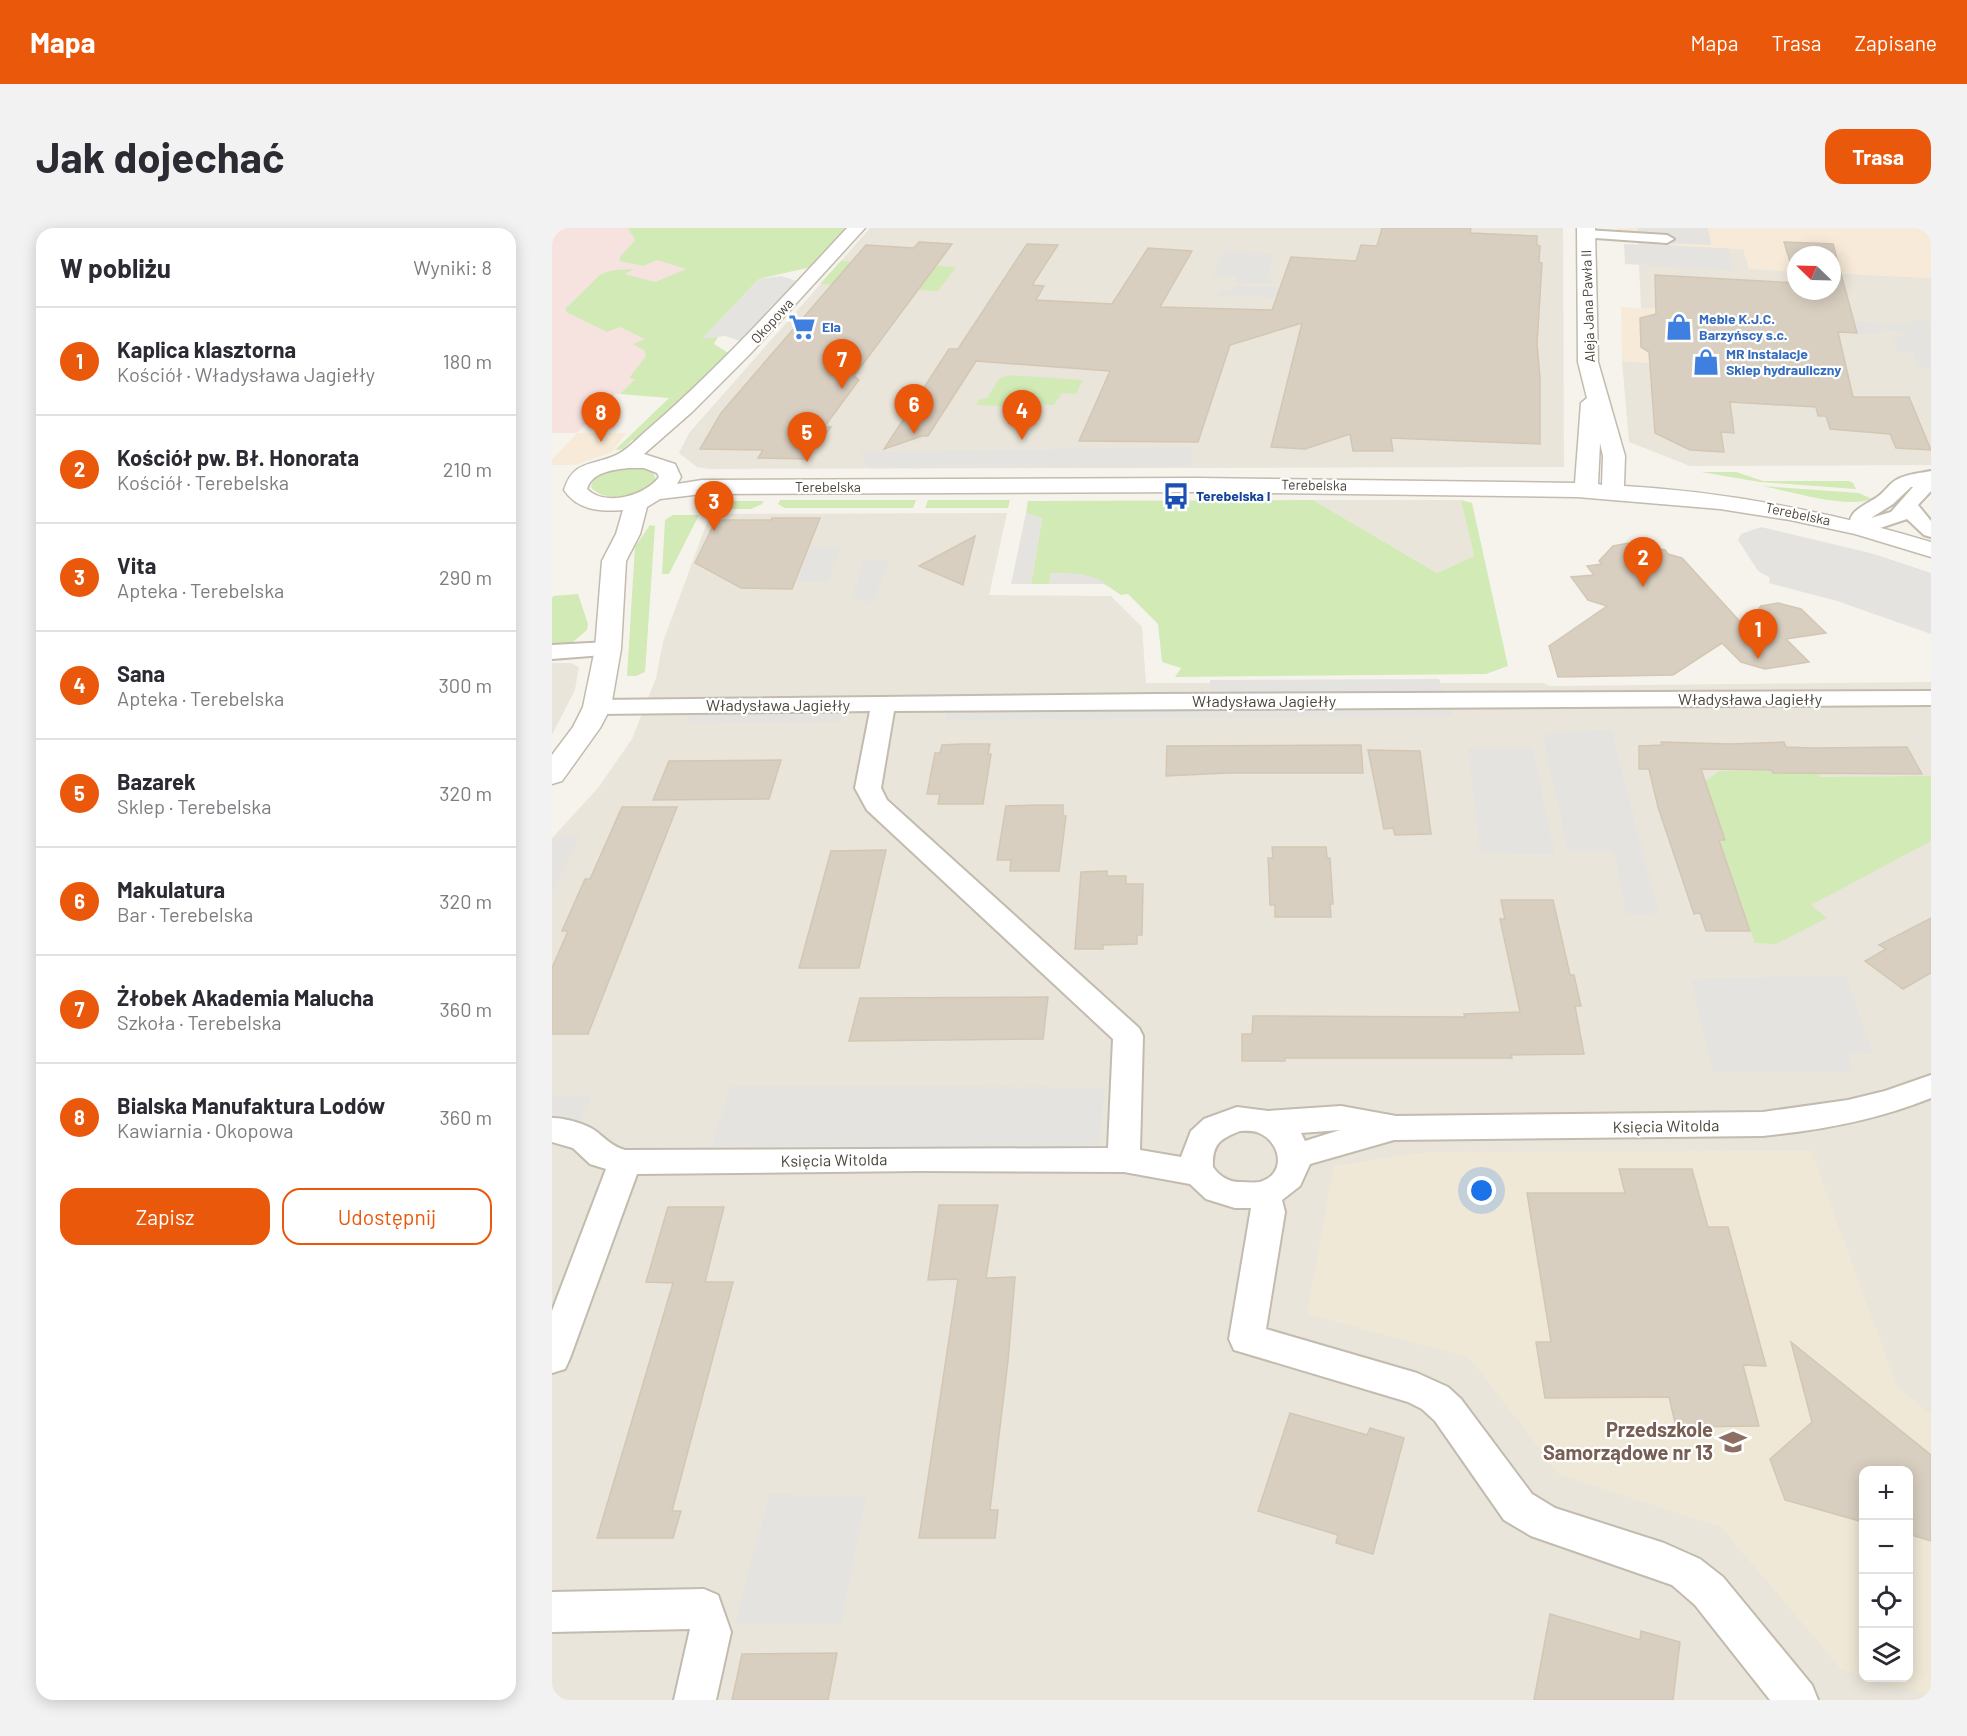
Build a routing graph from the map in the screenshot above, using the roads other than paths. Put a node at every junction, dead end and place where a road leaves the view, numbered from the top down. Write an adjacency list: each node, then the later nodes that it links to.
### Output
1 (856, 228): 5 (street, Okopowa)
2 (1586, 231): 3 (street); 4 (street, Aleja Jana Pawła II)
3 (1667, 239)
4 (1594, 384): 8 (street, Aleja Jana Pawła II); 10 (street, Aleja Jana Pawła II)
5 (685, 410): 6 (street, Okopowa); 7 (street, Okopowa)
6 (621, 462): 7 (street, Terebelska); 11 (street)
7 (663, 468): 10 (street, Terebelska); 13 (street, Okopowa)
8 (1624, 473): 10 (street, Terebelska); 12 (street, Terebelska); 12 (street, Terebelska); 15 (street, Terebelska)
9 (1931, 478): 14 (street); 15 (street)
10 (1586, 484): 13 (street, Terebelska)
11 (570, 489): 13 (street, Terebelska); 20 (street)
12 (1722, 489): 15 (street, Terebelska)
13 (650, 496): 20 (street, Okopowa)
14 (1909, 506): 16 (street); 17 (street)
15 (1861, 521): 16 (street, Terebelska); 19 (street, Terebelska)
16 (1886, 522): 18 (street, Terebelska)
17 (1931, 531)
18 (1931, 536)
19 (1931, 550)
20 (614, 561): 21 (street)
21 (608, 649): 22 (street); 25 (street)
22 (552, 652)
23 (1931, 698): 24 (street, Władysława Jagiełły)
24 (883, 704): 25 (street, Władysława Jagiełły); 33 (street)
25 (597, 707): 26 (street)
26 (552, 775)
27 (1931, 1086): 29 (street, Księcia Witolda)
28 (1268, 1123): 29 (street, Księcia Witolda); 31 (street); 32 (street)
29 (1396, 1128): 32 (street, Księcia Witolda)
30 (552, 1130): 34 (street, Księcia Witolda)
31 (1200, 1141): 33 (street, Księcia Witolda); 35 (street)
32 (1296, 1156): 36 (street)
33 (1124, 1160): 34 (street, Księcia Witolda); 35 (street, Księcia Witolda)
34 (625, 1162): 37 (street)
35 (1199, 1173): 36 (street)
36 (1264, 1194): 40 (street)
37 (552, 1358)
38 (552, 1612): 39 (street)
39 (694, 1700)
40 (1797, 1700)

